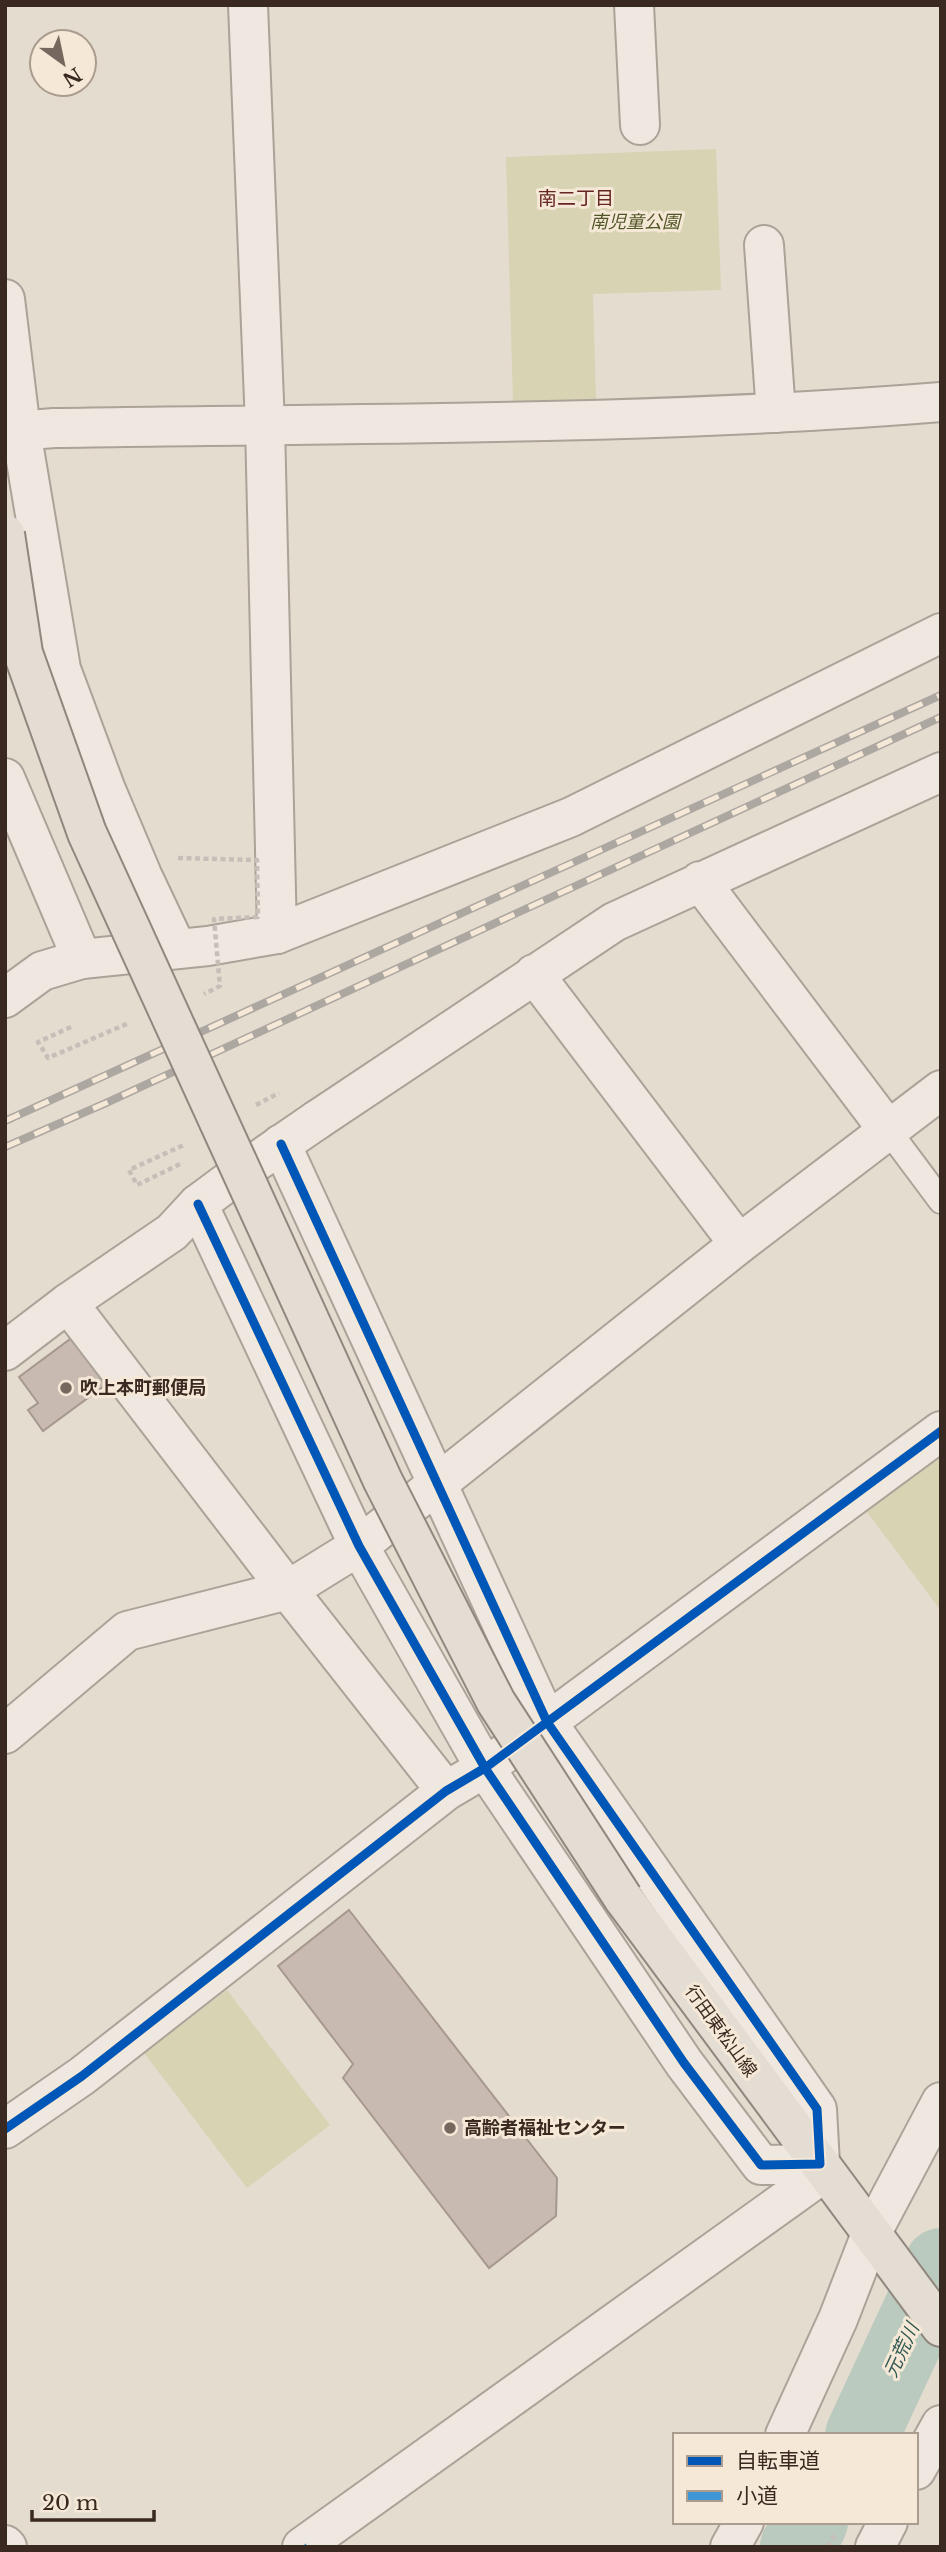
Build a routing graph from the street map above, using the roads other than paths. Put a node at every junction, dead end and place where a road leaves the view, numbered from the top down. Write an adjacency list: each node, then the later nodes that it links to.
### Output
1 (248, 5): 8 (street)
2 (634, 5): 3 (street)
3 (640, 125)
4 (764, 245): 7 (street)
5 (5, 299): 9 (street)
6 (941, 402): 7 (street)
7 (776, 413): 8 (street)
8 (265, 425): 9 (street); 15 (street)
9 (13, 432): 16 (street)
10 (5, 534): 38 (main road, 行田東松山線, bridge)
11 (941, 633): 15 (street)
12 (941, 772): 14 (street)
13 (5, 778): 17 (street)
14 (701, 881): 18 (street); 21 (street)
15 (277, 934): 16 (street)
16 (177, 949): 17 (street)
17 (82, 959): 19 (street)
18 (534, 974): 22 (street); 25 (street)
19 (5, 998)
20 (941, 1090): 21 (street)
21 (888, 1130): 23 (lane); 25 (street)
22 (281, 1144): 24 (street); 29 (street)
23 (941, 1201)
24 (198, 1204): 26 (street); 30 (street)
25 (739, 1244): 29 (street)
26 (68, 1303): 27 (street); 31 (street)
27 (5, 1351)
28 (941, 1431): 32 (street)
29 (437, 1484): 30 (street); 32 (street)
30 (359, 1546): 31 (street); 34 (street)
31 (288, 1590): 33 (street); 35 (street)
32 (547, 1722): 34 (street); 38 (street)
33 (5, 1734)
34 (485, 1768): 35 (street); 38 (street)
35 (446, 1791): 37 (street)
36 (941, 2102): 39 (street)
37 (5, 2129)
38 (822, 2168): 39 (main road, 行田東松山線); 46 (street)
39 (877, 2241): 40 (main road, 行田東松山線); 42 (street)
40 (941, 2327)
41 (941, 2425): 43 (street)
42 (786, 2433)
43 (918, 2466)
44 (743, 2524): 47 (street)
45 (887, 2524): 48 (street)
46 (302, 2547)
47 (730, 2547)
48 (875, 2547)

